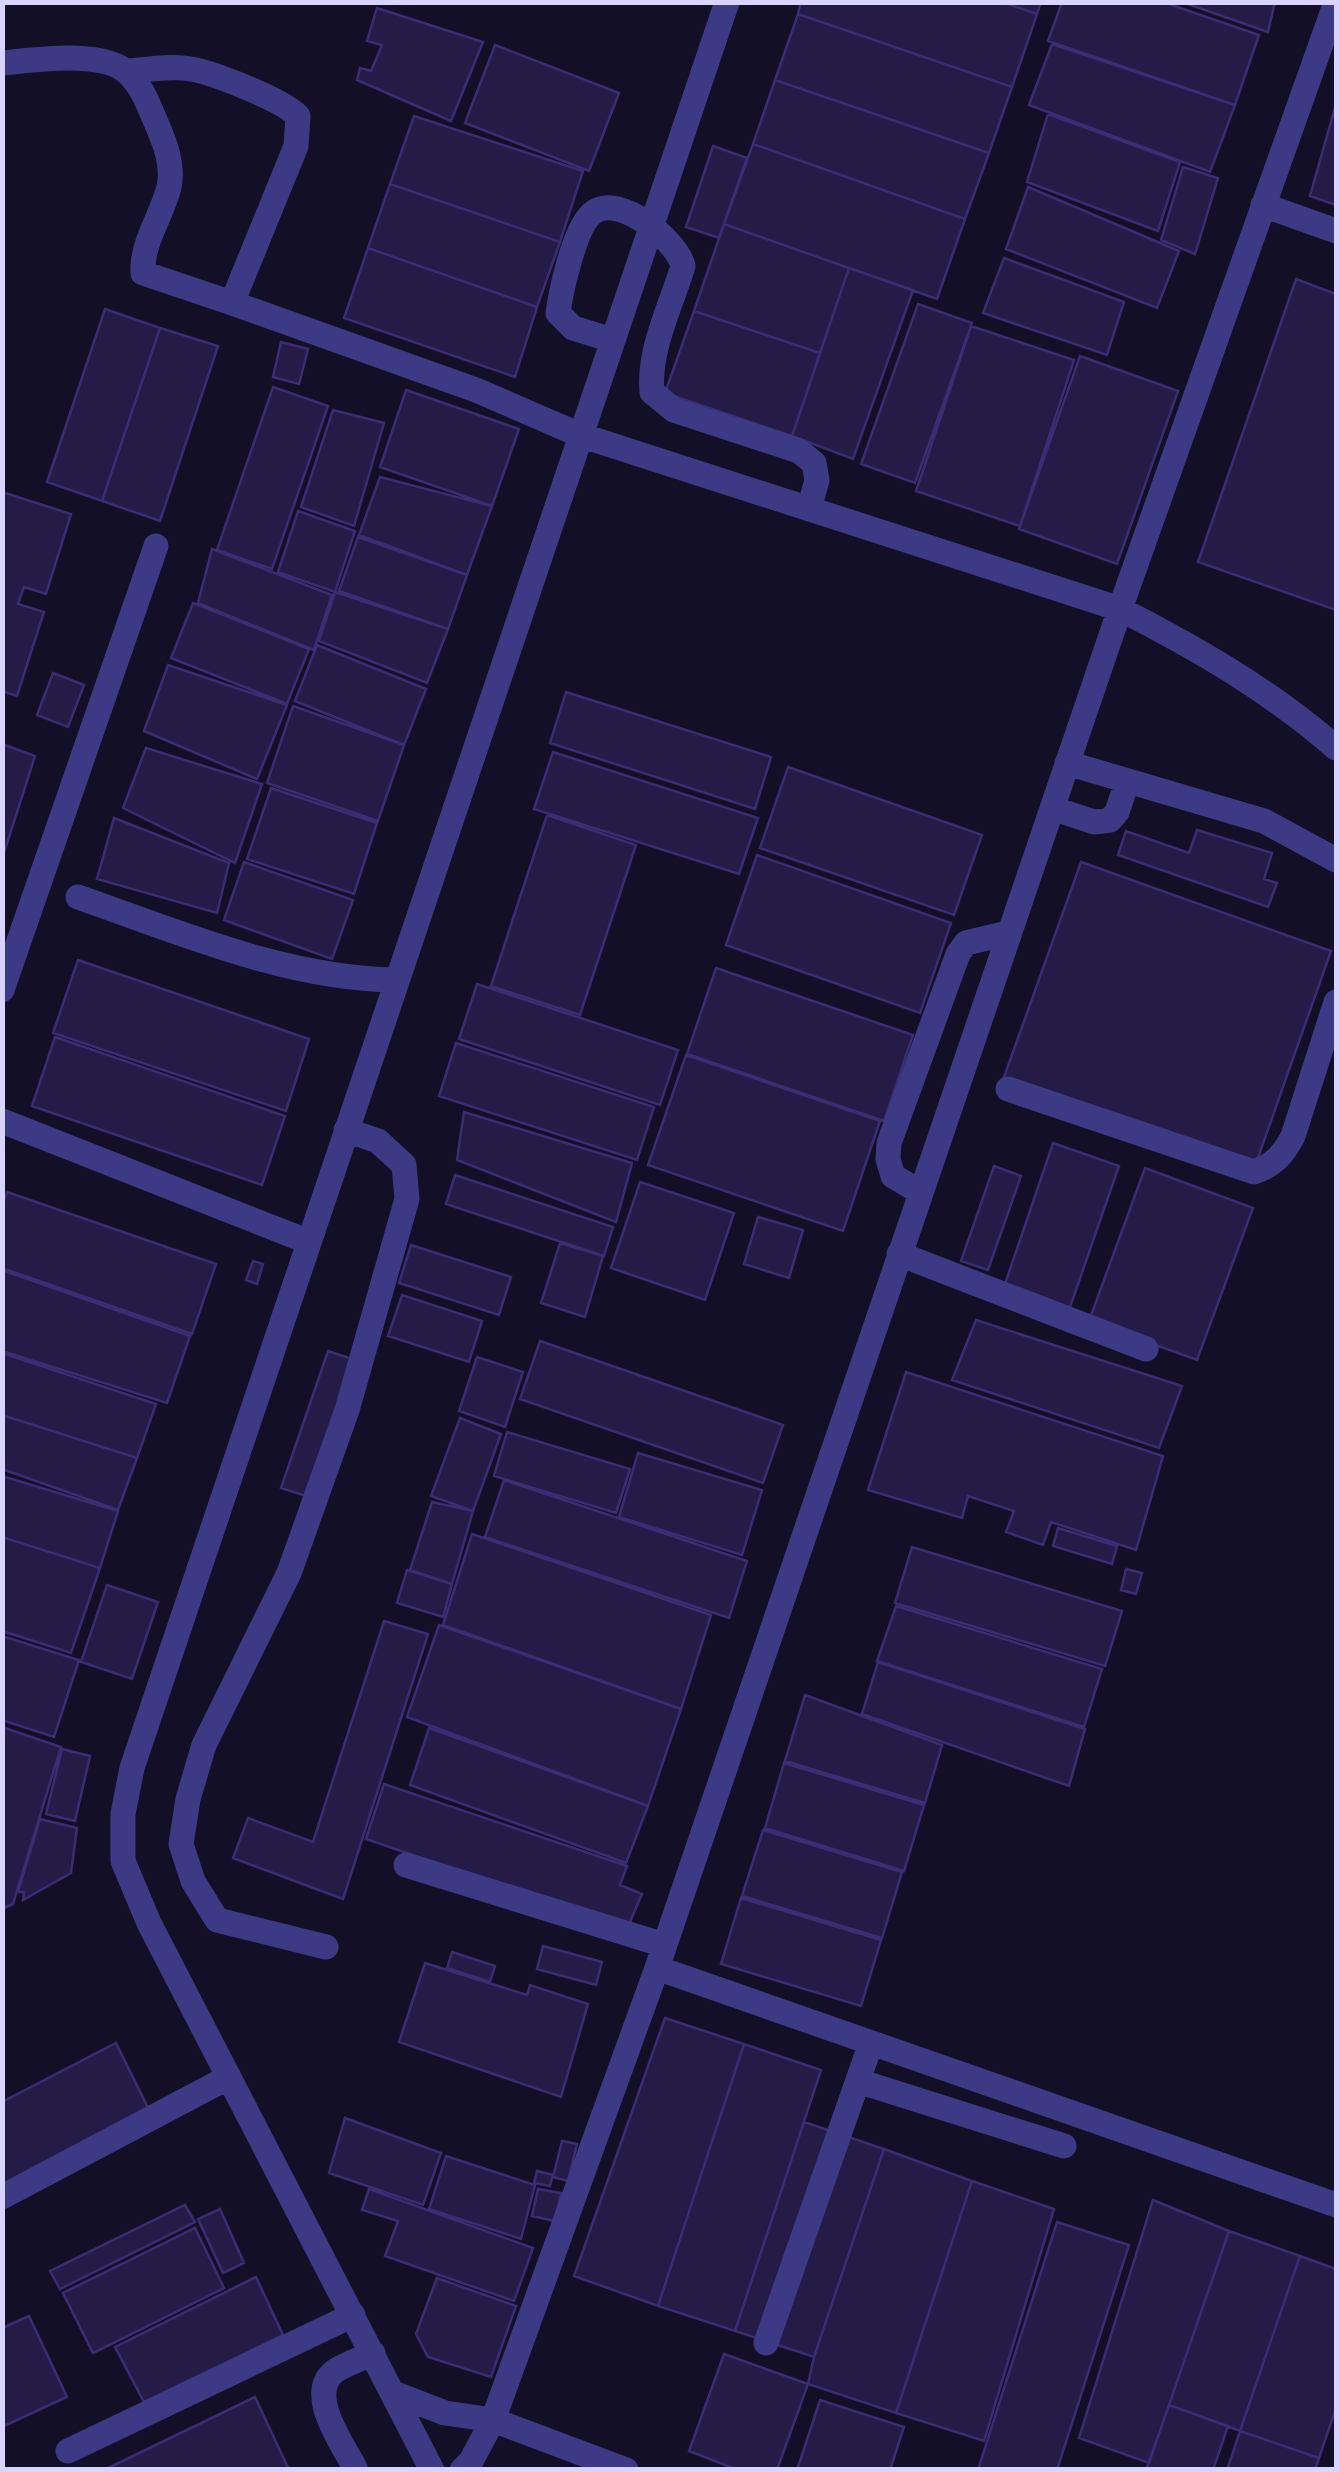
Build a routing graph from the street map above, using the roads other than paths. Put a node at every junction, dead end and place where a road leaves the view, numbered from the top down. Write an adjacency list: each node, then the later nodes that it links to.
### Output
1 (727, 2): 6 (lane)
2 (1336, 2): 5 (lane)
3 (2, 63): 4 (lane)
4 (127, 71): 8 (lane); 8 (lane)
5 (1263, 204): 7 (lane); 13 (lane)
6 (652, 226): 9 (lane); 9 (lane); 11 (lane)
7 (1336, 231)
8 (232, 303): 10 (lane)
9 (612, 340): 10 (lane)
10 (580, 435): 11 (lane); 21 (lane)
11 (809, 509): 13 (lane)
12 (156, 546): 22 (lane)
13 (1120, 609): 14 (lane); 15 (lane)
14 (1336, 748)
15 (1067, 763): 16 (lane); 17 (lane)
16 (1127, 782): 17 (lane); 18 (lane)
17 (1052, 808): 20 (lane)
18 (1336, 860)
19 (78, 897): 21 (lane)
20 (1008, 933): 27 (lane); 27 (lane)
21 (395, 980): 26 (lane)
22 (2, 990)
23 (1336, 1002): 24 (lane)
24 (1008, 1090)
25 (2, 1120): 28 (lane)
26 (346, 1130): 28 (lane); 32 (lane)
27 (920, 1192): 29 (lane)
28 (309, 1242): 35 (lane)
29 (899, 1254): 30 (lane); 33 (lane)
30 (1146, 1349)
31 (406, 1865): 33 (lane)
32 (326, 1947)
33 (661, 1957): 34 (lane); 44 (lane)
34 (871, 2043): 36 (lane); 39 (lane)
35 (229, 2077): 38 (lane); 40 (lane)
36 (858, 2081): 37 (lane); 41 (lane)
37 (1064, 2146)
38 (2, 2198)
39 (1336, 2205)
40 (352, 2315): 42 (lane); 45 (lane)
41 (766, 2342)
42 (373, 2353): 43 (lane); 46 (lane)
43 (393, 2392): 44 (lane); 47 (lane)
44 (493, 2420): 48 (lane); 49 (lane)
45 (68, 2451)
46 (355, 2468)
47 (432, 2470)
48 (462, 2470)
49 (626, 2470)

